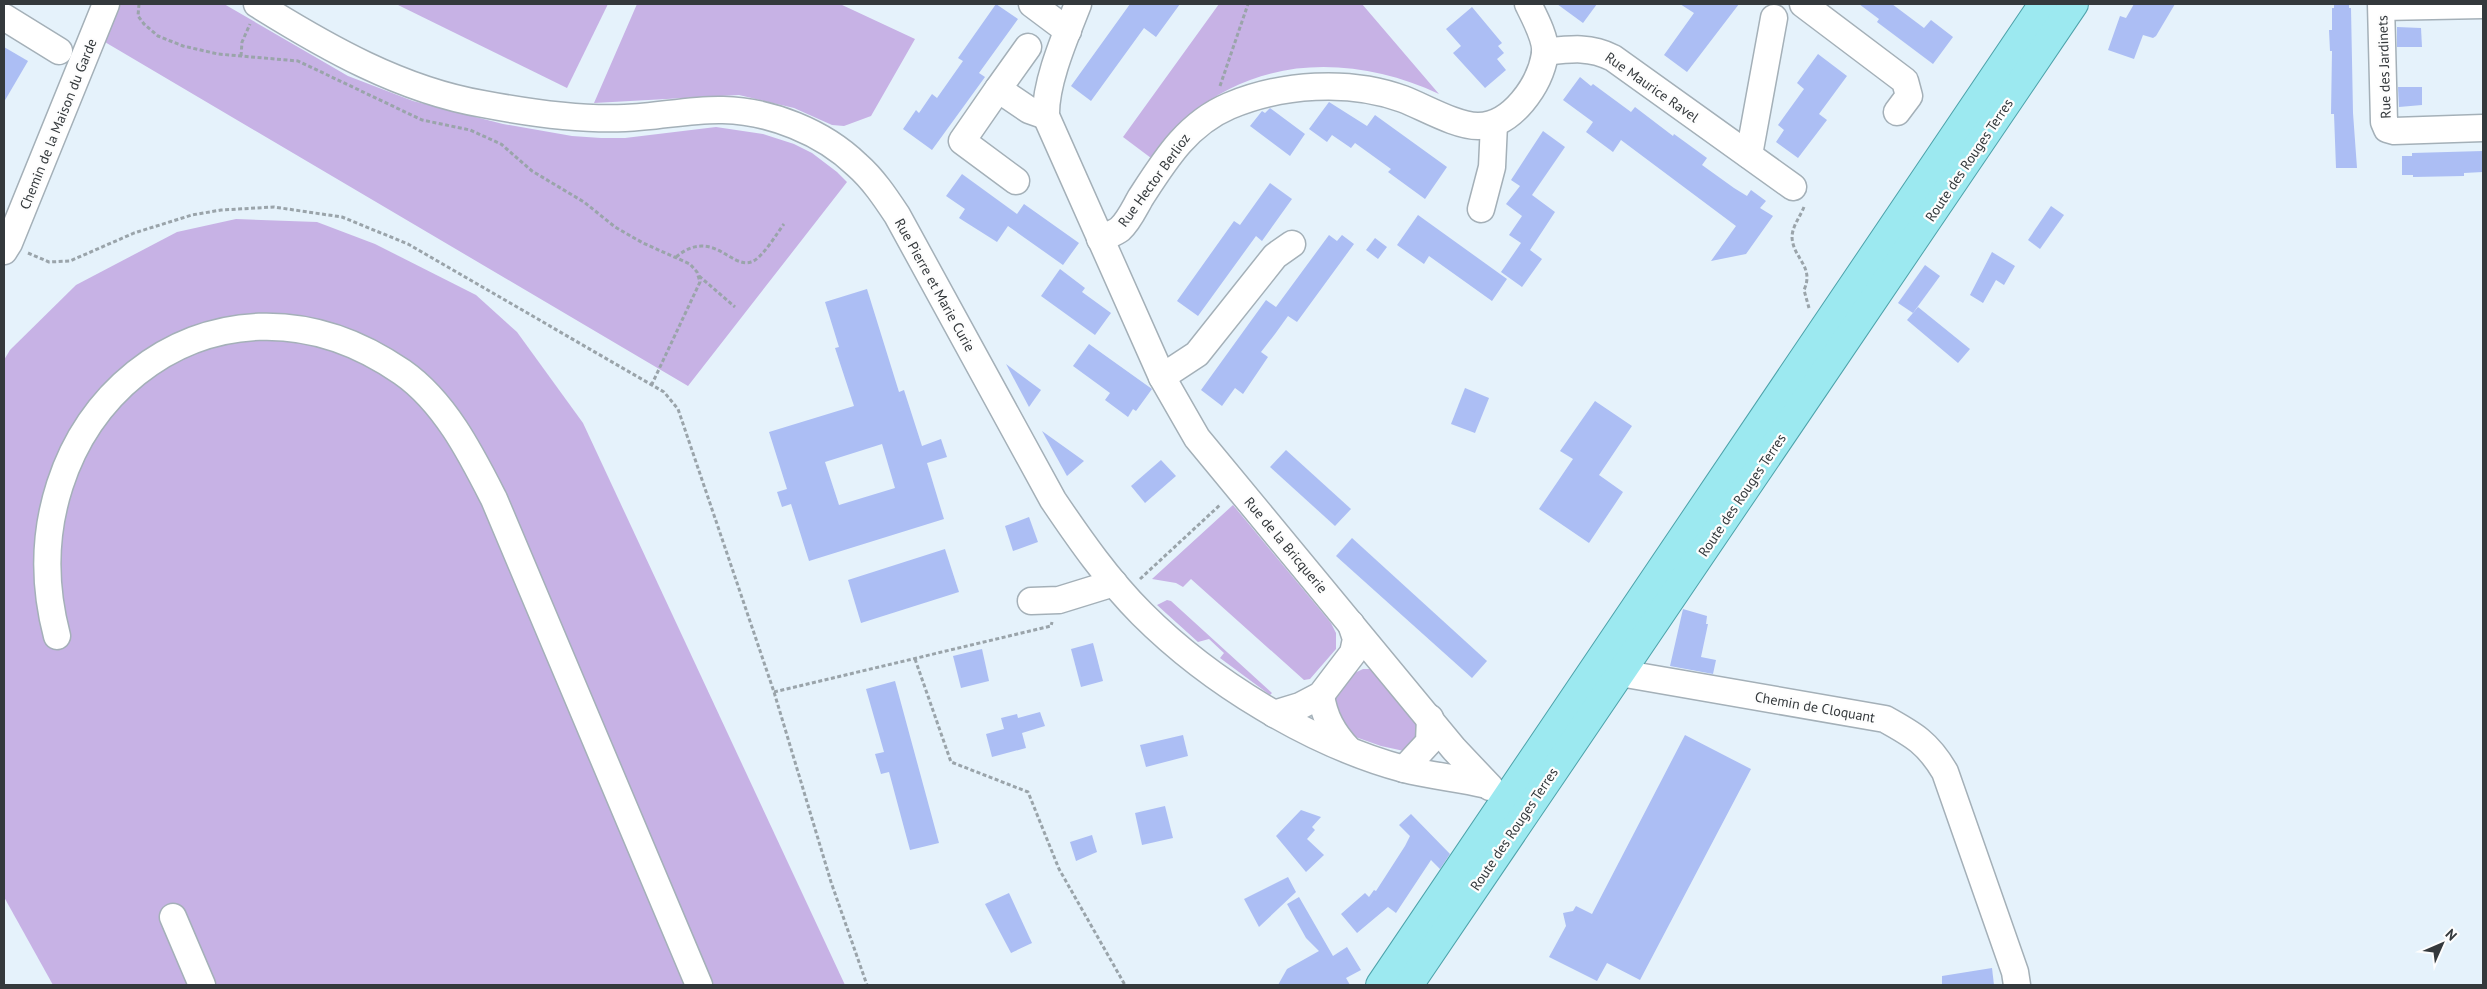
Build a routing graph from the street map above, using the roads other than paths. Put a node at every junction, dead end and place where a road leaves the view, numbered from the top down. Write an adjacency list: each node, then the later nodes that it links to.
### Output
1 (106, 4): 28 (street, Chemin de la Maison du Garde)
2 (1032, 4): 13 (street)
3 (1078, 4): 13 (street)
4 (1528, 4): 16 (street)
5 (1804, 4): 18 (street)
6 (2043, 4): 42 (main road, Route des Rouges Terres)
7 (2074, 4): 36 (main road, Route des Rouges Terres)
8 (259, 5): 30 (street, Rue Pierre et Marie Curie)
9 (2381, 5): 10 (street); 21 (street, Rue des Jardinets)
10 (2483, 6)
11 (4, 17): 15 (street)
12 (1774, 18): 22 (street)
13 (1068, 31): 19 (street)
14 (1028, 47): 17 (street)
15 (59, 50)
16 (1545, 52): 20 (street); 22 (street, Rue Maurice Ravel)
17 (998, 89): 19 (street); 23 (street)
18 (1897, 112)
19 (1046, 116): 26 (street, Rue de la Bricquerie)
20 (1494, 124): 25 (street); 26 (street, Rue Hector Berlioz)
21 (2483, 128)
22 (1749, 156): 24 (street, Rue Maurice Ravel)
23 (1016, 181)
24 (1793, 187)
25 (1482, 208)
26 (1100, 239): 29 (street, Rue de la Bricquerie)
27 (1292, 244): 29 (street)
28 (6, 245)
29 (1162, 377): 32 (street, Rue de la Bricquerie)
30 (1119, 588): 31 (street); 38 (street, Rue Pierre et Marie Curie)
31 (1031, 601)
32 (1352, 624): 34 (street, Rue de la Bricquerie); 35 (street)
33 (57, 636): 45 (street)
34 (1387, 668): 35 (street); 39 (street, Rue de la Bricquerie)
35 (1340, 671): 37 (street)
36 (1620, 673): 42 (main road, Route des Rouges Terres); 48 (street, Chemin de Cloquant)
37 (1321, 695): 38 (street); 40 (street)
38 (1274, 714): 40 (street, Rue Pierre et Marie Curie)
39 (1430, 718): 41 (street); 42 (street, Rue de la Bricquerie)
40 (1349, 749): 41 (street, Rue Pierre et Marie Curie)
41 (1404, 769): 42 (street, Rue Pierre et Marie Curie)
42 (1506, 799): 46 (main road, Route des Rouges Terres); 47 (main road, Route des Rouges Terres)
43 (173, 917): 44 (street)
44 (202, 985)
45 (699, 985)
46 (1380, 985)
47 (1409, 985)
48 (2017, 985)

